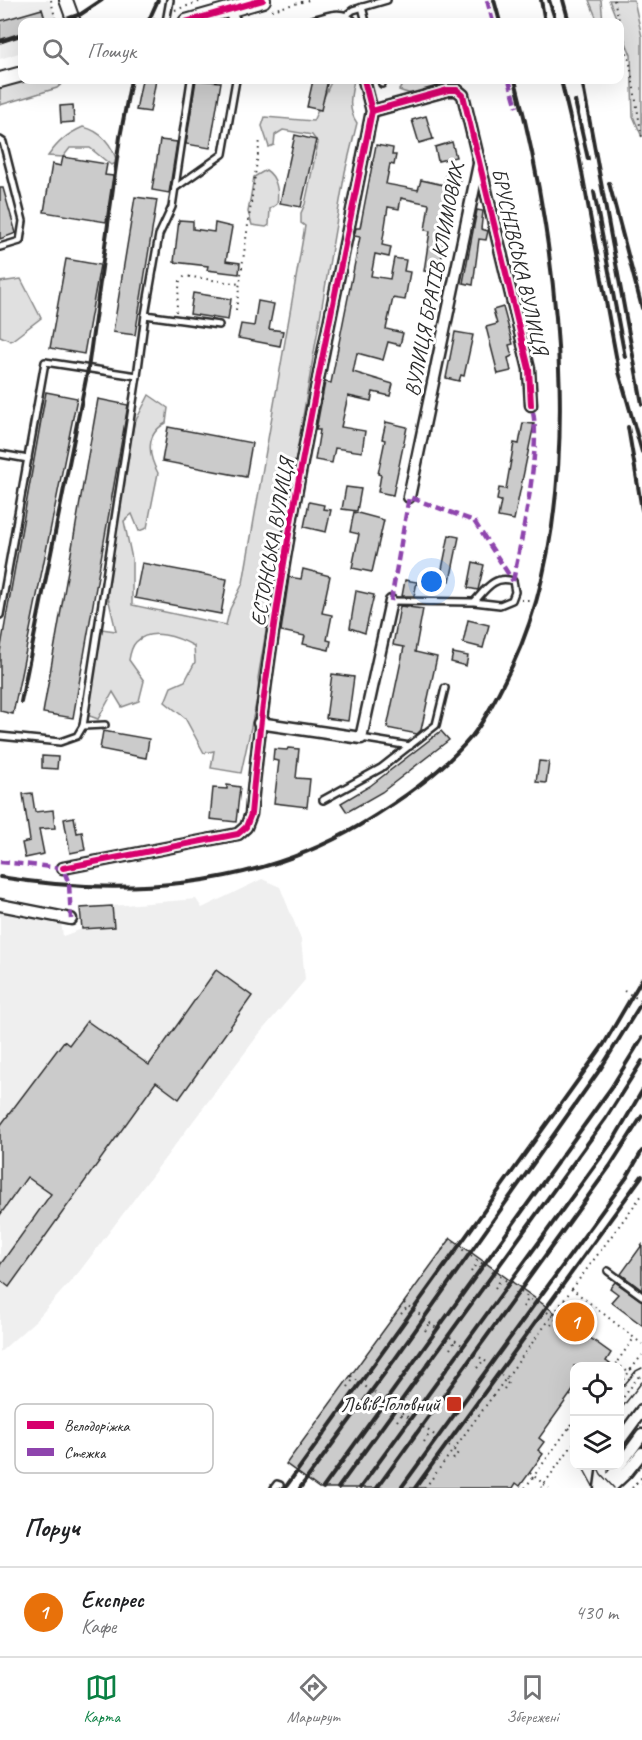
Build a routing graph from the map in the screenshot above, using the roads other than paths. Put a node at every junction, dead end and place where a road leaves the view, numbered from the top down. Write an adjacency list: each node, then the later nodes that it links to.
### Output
1 (66, 0): 7 (street)
2 (170, 0): 8 (lane)
3 (387, 0): 5 (lane)
4 (267, 5): 6 (main road)
5 (362, 7): 10 (lane); 11 (lane)
6 (232, 16): 9 (main road)
7 (73, 18)
8 (166, 18)
9 (217, 18)
10 (350, 18)
11 (365, 18)
12 (18, 75): 13 (main road)
13 (0, 80)
14 (190, 84): 20 (lane)
15 (235, 84): 20 (lane)
16 (365, 84): 17 (street, ЕСТОНСЬКА ВУЛИЦЯ)
17 (372, 111): 19 (street, ВУЛИЦЯ БРАТІВ КЛИМОВИХ); 33 (street, ЕСТОНСЬКА ВУЛИЦЯ)
18 (0, 140): 21 (lane)
19 (480, 161): 25 (street, БРУСНІВСЬКА ВУЛИЦЯ); 28 (street, ВУЛИЦЯ БРАТІВ КЛИМОВИХ)
20 (175, 188): 22 (lane)
21 (0, 247)
22 (145, 315): 23 (lane); 24 (lane)
23 (219, 325)
24 (137, 376): 27 (lane); 35 (lane)
25 (531, 405)
26 (0, 454): 27 (lane)
27 (28, 459): 31 (lane)
28 (409, 496)
29 (391, 601): 30 (lane); 37 (street)
30 (474, 602): 30 (lane)
31 (0, 615)
32 (445, 688): 38 (lane)
33 (259, 723): 37 (street); 40 (street, ЕСТОНСЬКА ВУЛИЦЯ)
34 (105, 725): 35 (lane)
35 (83, 726): 36 (lane)
36 (0, 736)
37 (361, 738): 38 (lane)
38 (410, 746): 39 (lane)
39 (323, 800)
40 (63, 868)
41 (0, 905): 42 (street)
42 (71, 919)
43 (608, 1271): 44 (lane)
44 (642, 1296)
45 (642, 1410): 46 (street)
46 (624, 1435)
47 (642, 1435): 49 (street)
48 (642, 1453): 53 (street)
49 (624, 1458)
50 (603, 1470): 52 (street)
51 (615, 1470): 52 (street)
52 (601, 1488)
53 (610, 1488)

